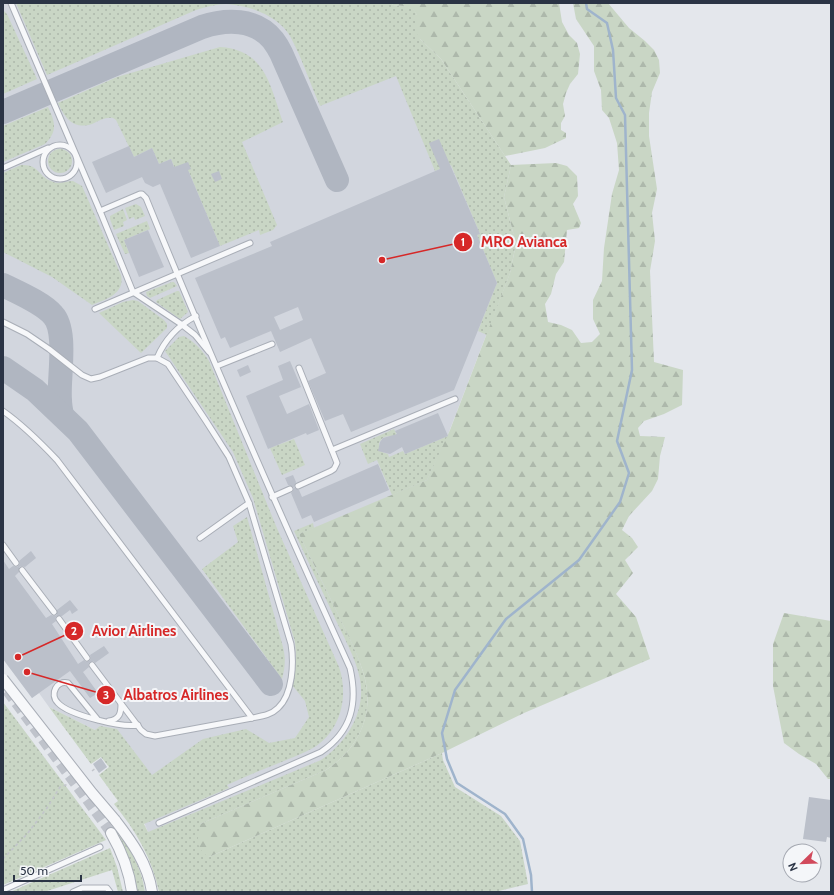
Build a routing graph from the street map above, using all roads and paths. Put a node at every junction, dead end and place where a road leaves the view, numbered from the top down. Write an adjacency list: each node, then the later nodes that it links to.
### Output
1 (11, 3): 2 (lane)
2 (70, 141): 3 (lane); 4 (lane)
3 (55, 146): 4 (lane); 4 (lane); 5 (lane)
4 (76, 156): 6 (lane)
5 (3, 168)
6 (100, 211): 8 (lane); 9 (lane)
7 (250, 243): 8 (lane)
8 (177, 274): 9 (lane); 11 (lane)
9 (133, 292): 10 (lane); 13 (lane)
10 (95, 309)
11 (196, 316): 13 (lane); 15 (lane)
12 (3, 322): 16 (lane)
13 (181, 324): 15 (lane); 16 (lane)
14 (272, 344): 17 (lane)
15 (212, 356): 17 (lane)
16 (157, 358): 25 (lane)
17 (217, 366): 24 (lane)
18 (299, 368): 21 (lane)
19 (455, 399): 21 (lane)
20 (3, 411): 36 (lane)
21 (332, 450): 22 (lane)
22 (298, 486)
23 (290, 489): 24 (lane)
24 (272, 496): 43 (lane)
25 (249, 503): 26 (lane); 36 (lane)
26 (200, 538)
27 (3, 545): 28 (lane)
28 (16, 563)
29 (22, 570): 30 (lane)
30 (54, 612)
31 (59, 619): 32 (lane)
32 (87, 658)
33 (92, 665): 35 (lane)
34 (3, 679): 51 (street, bridge)
35 (121, 704): 38 (lane); 39 (lane)
36 (252, 718): 39 (lane)
37 (98, 720): 37 (lane); 38 (lane)
38 (106, 722): 39 (lane)
39 (138, 725)
40 (96, 768): 41 (path)
41 (92, 771)
42 (72, 783): 46 (path)
43 (160, 823)
44 (111, 833): 50 (street)
45 (100, 847): 47 (lane)
46 (3, 859)
47 (3, 890)
48 (73, 892): 49 (lane)
49 (110, 892)
50 (132, 892)
51 (152, 892)

